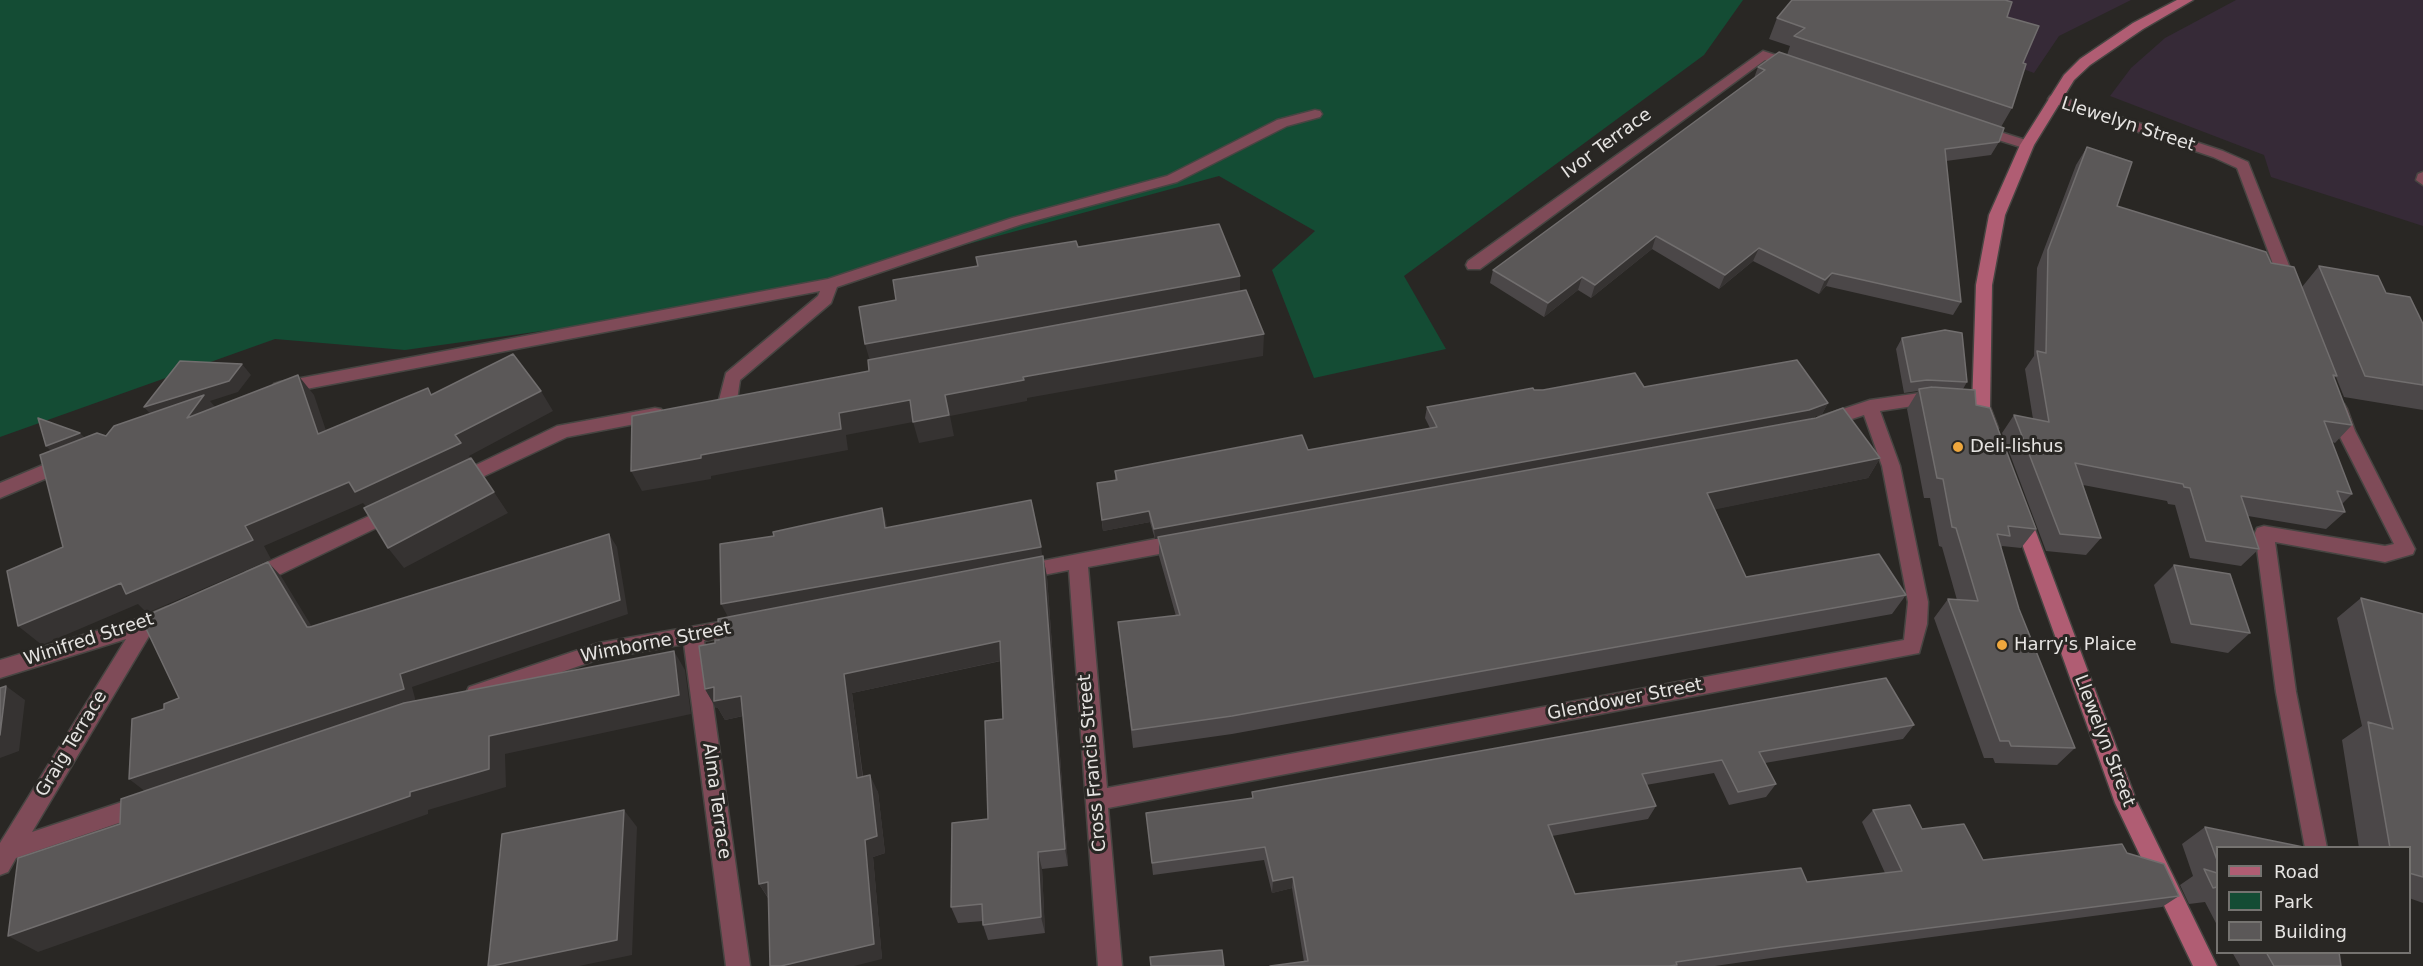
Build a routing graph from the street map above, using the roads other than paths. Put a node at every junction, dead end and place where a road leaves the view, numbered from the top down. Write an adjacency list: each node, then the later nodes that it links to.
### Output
1 (2187, 0): 3 (street)
2 (1807, 70): 7 (street, Ivor Terrace)
3 (2055, 99): 6 (street, Llewelyn Street); 9 (street, Llewelyn Street)
4 (1316, 114): 8 (street)
5 (1961, 123): 6 (street)
6 (2027, 146): 15 (street, Llewelyn Street)
7 (1474, 265)
8 (830, 284): 10 (street); 13 (street)
9 (2299, 309)
10 (261, 393)
11 (752, 395): 13 (street)
12 (2333, 398): 37 (street)
13 (728, 399): 14 (street)
14 (705, 404)
15 (1966, 404): 16 (street); 19 (street, Llewelyn Street)
16 (1870, 406): 18 (street); 36 (street, Glendower Street)
17 (670, 411): 21 (street)
18 (1805, 429)
19 (1993, 440)
20 (81, 457): 22 (street)
21 (448, 486)
22 (0, 491)
23 (2013, 495): 41 (street, Llewelyn Street)
24 (405, 506): 28 (street)
25 (1195, 540): 26 (street)
26 (1078, 561): 27 (street); 36 (street, Cross Francis Street)
27 (1008, 574)
28 (238, 585)
29 (186, 607): 31 (street, Winifred Street)
30 (763, 622): 32 (street, Wimborne Street)
31 (145, 625): 33 (street, Winifred Street); 38 (street, Graig Terrace)
32 (693, 635): 34 (street, Wimborne Street); 39 (street, Alma Terrace)
33 (0, 669)
34 (462, 697)
35 (167, 797): 38 (street)
36 (1096, 800): 40 (street, Cross Francis Street)
37 (2316, 846)
38 (4, 857)
39 (738, 966)
40 (1110, 966)
41 (2205, 966)

